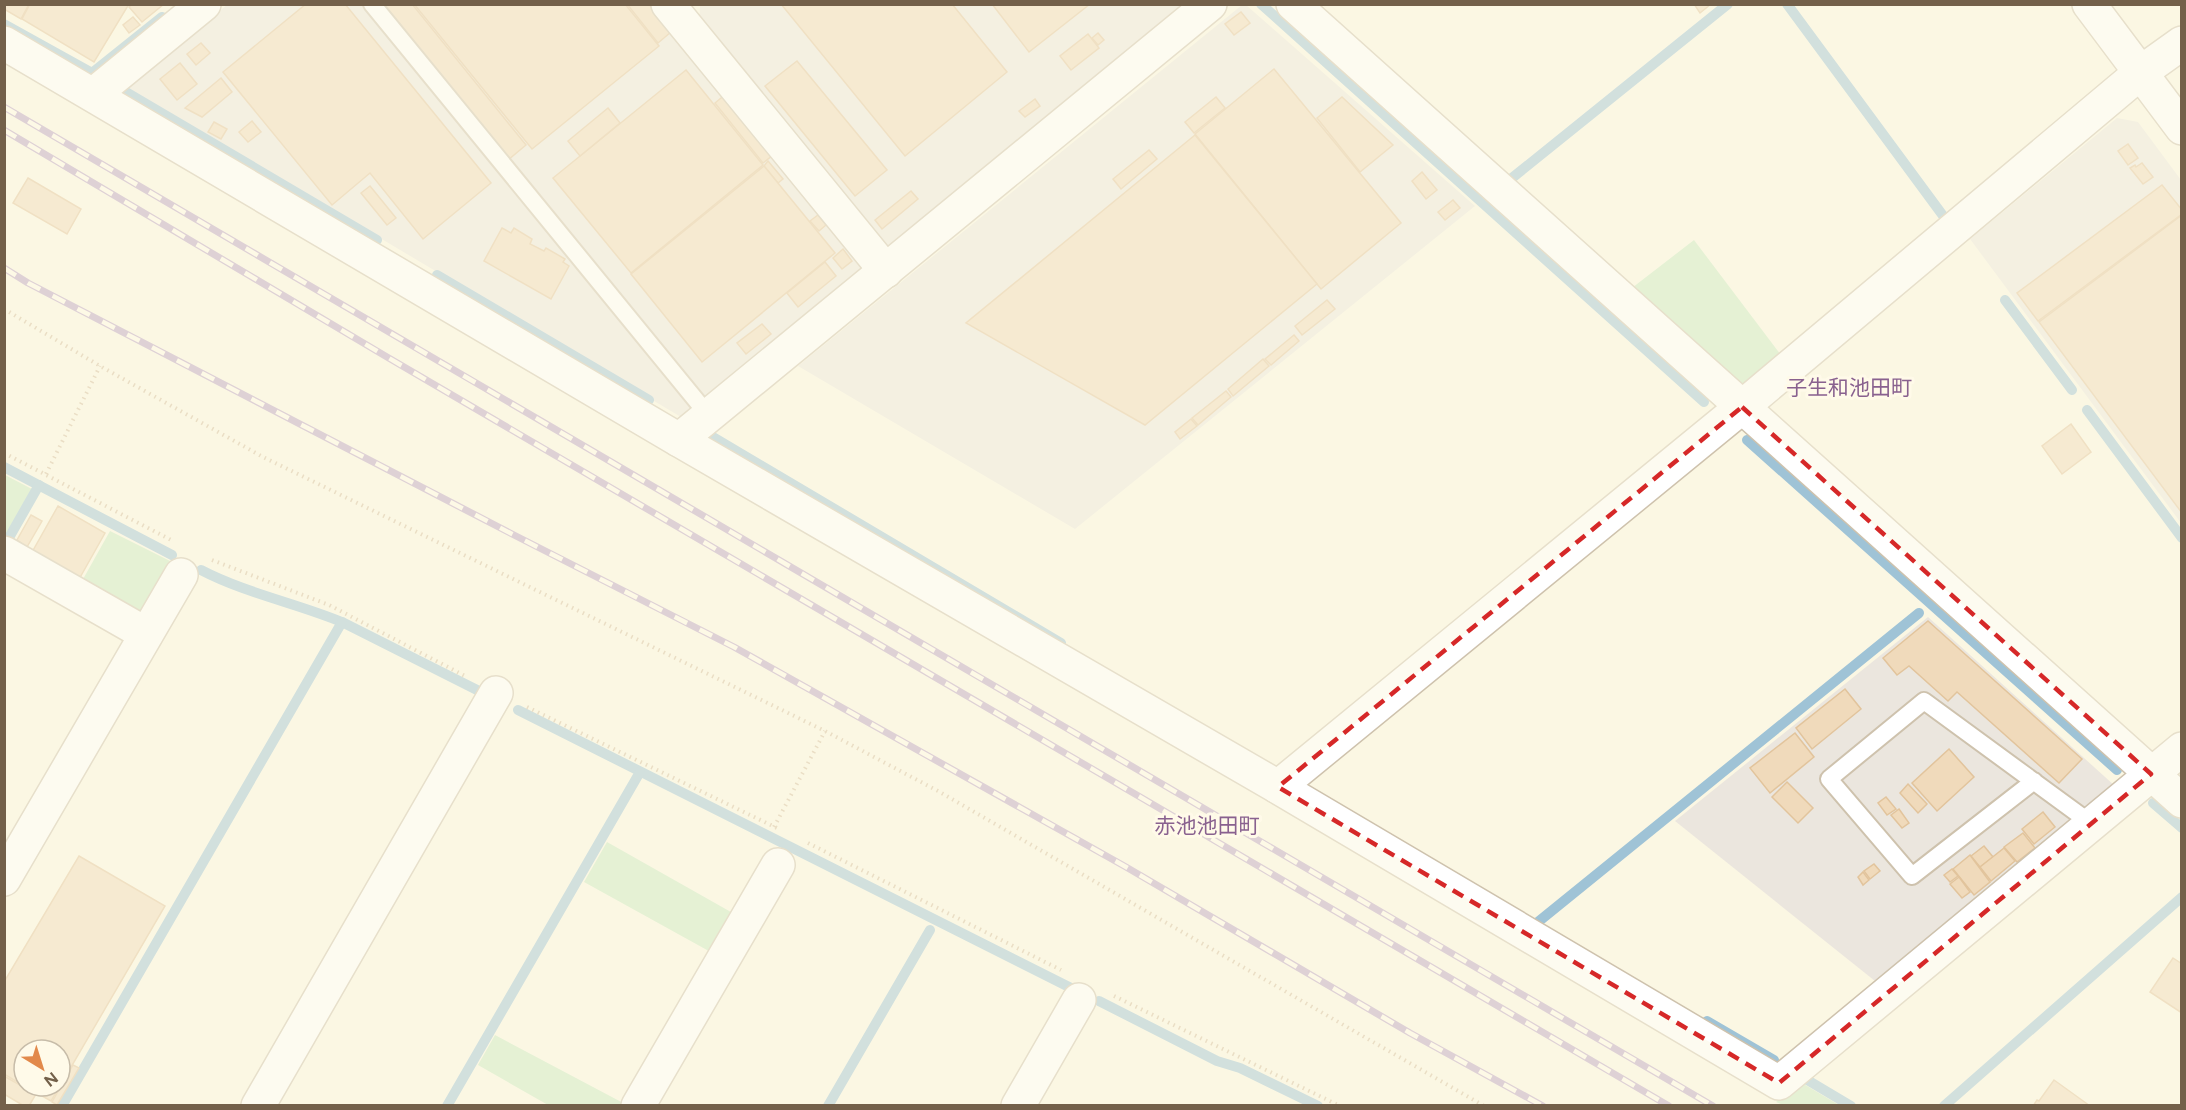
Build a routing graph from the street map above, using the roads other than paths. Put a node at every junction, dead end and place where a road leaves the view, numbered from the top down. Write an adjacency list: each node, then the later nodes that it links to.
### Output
1 (204, 4): 10 (street)
2 (372, 4): 14 (lane)
3 (1210, 4): 12 (street)
4 (1293, 4): 13 (street)
5 (2089, 4): 9 (street)
6 (671, 5): 12 (street)
7 (4, 43): 10 (street)
8 (2181, 43): 9 (street)
9 (2140, 73): 11 (street); 13 (street)
10 (94, 94): 15 (street)
11 (2181, 128)
12 (886, 271): 14 (street)
13 (1742, 407): 21 (street); 23 (street)
14 (709, 416): 15 (street)
15 (679, 440): 23 (street)
16 (4, 553): 18 (street)
17 (180, 560): 18 (street)
18 (146, 634): 27 (street)
19 (496, 693): 29 (street)
20 (2181, 749): 21 (street)
21 (2151, 774): 24 (street); 25 (street)
22 (2034, 781): 22 (lane); 25 (lane)
23 (1278, 787): 25 (street)
24 (2181, 801)
25 (2092, 824)
26 (778, 865): 30 (street)
27 (4, 879)
28 (1074, 987): 31 (street)
29 (258, 1106)
30 (638, 1106)
31 (1018, 1106)

